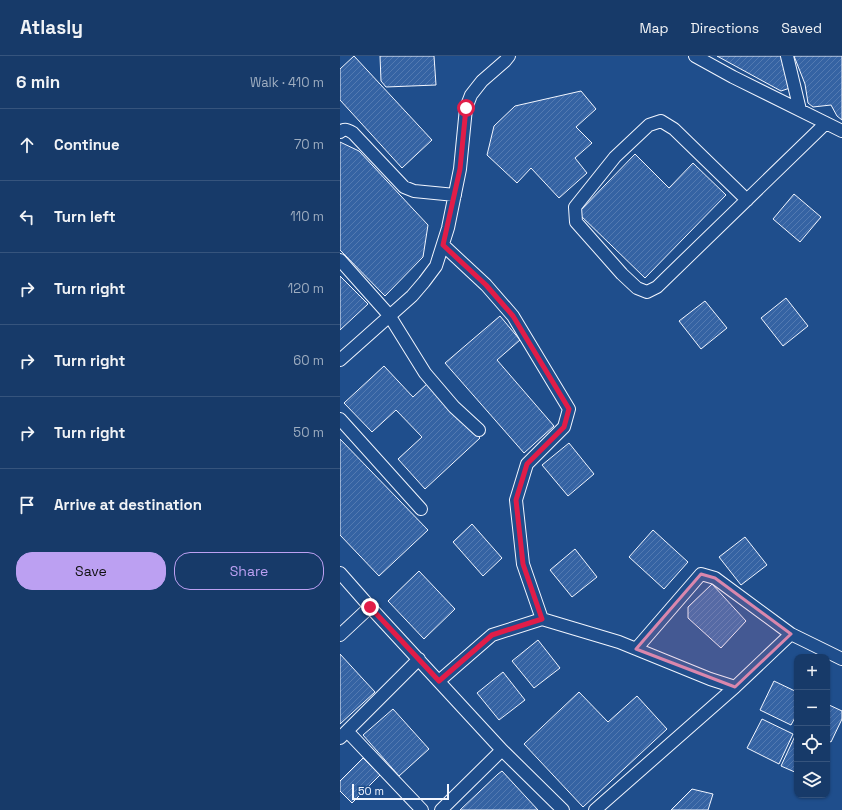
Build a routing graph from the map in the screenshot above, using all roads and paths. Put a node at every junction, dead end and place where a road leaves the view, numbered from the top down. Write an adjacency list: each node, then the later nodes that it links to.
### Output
1 (509, 56): 8 (street)
2 (695, 56): 4 (street)
3 (787, 56): 4 (street)
4 (800, 110): 5 (street)
5 (826, 123): 6 (street); 9 (street)
6 (842, 131)
7 (340, 132): 8 (street)
8 (455, 195): 10 (street)
9 (747, 200): 9 (street)
10 (443, 245): 12 (street); 19 (street)
11 (340, 260): 12 (street)
12 (389, 316): 13 (street); 15 (street)
13 (340, 360)
14 (340, 419): 16 (street)
15 (479, 430)
16 (421, 509)
17 (340, 573): 18 (street)
18 (370, 607): 21 (street); 23 (street)
19 (542, 619): 22 (street); 25 (street)
20 (791, 634): 22 (street); 24 (street); 26 (street)
21 (340, 635)
22 (636, 649): 26 (street)
23 (419, 659): 25 (street); 27 (street)
24 (842, 659)
25 (439, 681): 28 (street)
26 (735, 687): 32 (street)
27 (343, 734): 29 (street)
28 (502, 750): 30 (street); 31 (street)
29 (422, 810)
30 (441, 810)
31 (563, 810)
32 (595, 810)

